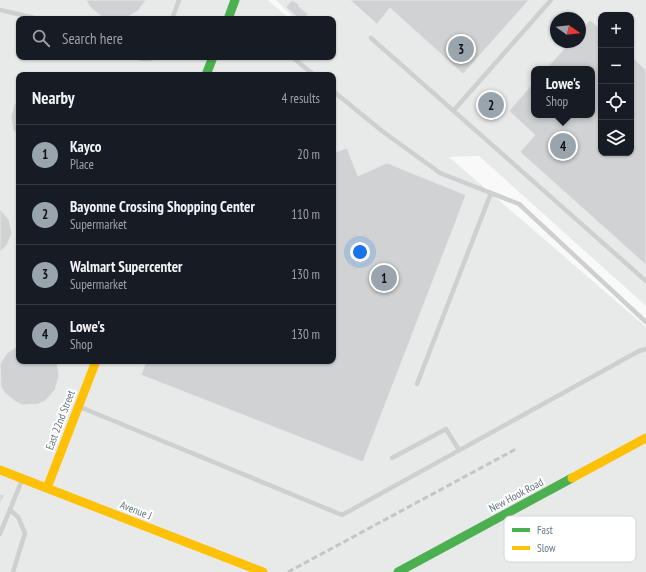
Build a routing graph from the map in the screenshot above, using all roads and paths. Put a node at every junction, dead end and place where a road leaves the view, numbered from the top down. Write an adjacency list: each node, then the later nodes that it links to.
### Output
1 (179, 0): 6 (lane)
2 (235, 0): 7 (street)
3 (551, 0): 14 (lane)
4 (0, 10): 5 (lane)
5 (26, 16)
6 (173, 16)
7 (229, 16)
8 (371, 38): 14 (lane)
9 (212, 60): 11 (street)
10 (296, 60): 12 (lane)
11 (207, 72)
12 (310, 72)
13 (336, 93): 15 (lane)
14 (454, 110): 16 (lane)
15 (491, 193): 17 (lane); 20 (lane)
16 (646, 281)
17 (646, 322)
18 (646, 349): 23 (lane)
19 (95, 364): 21 (street, East 22nd Street)
20 (417, 384)
21 (78, 406): 23 (lane); 27 (street, East 22nd Street)
22 (646, 438): 32 (street, New Hook Road)
23 (459, 450): 24 (lane)
24 (392, 458)
25 (0, 470): 26 (street, Avenue J)
26 (22, 478): 27 (street, Avenue J); 28 (lane)
27 (47, 488): 31 (street, Avenue J)
28 (10, 510): 29 (lane); 30 (lane)
29 (0, 534)
30 (13, 572)
31 (263, 572)
32 (398, 572)

